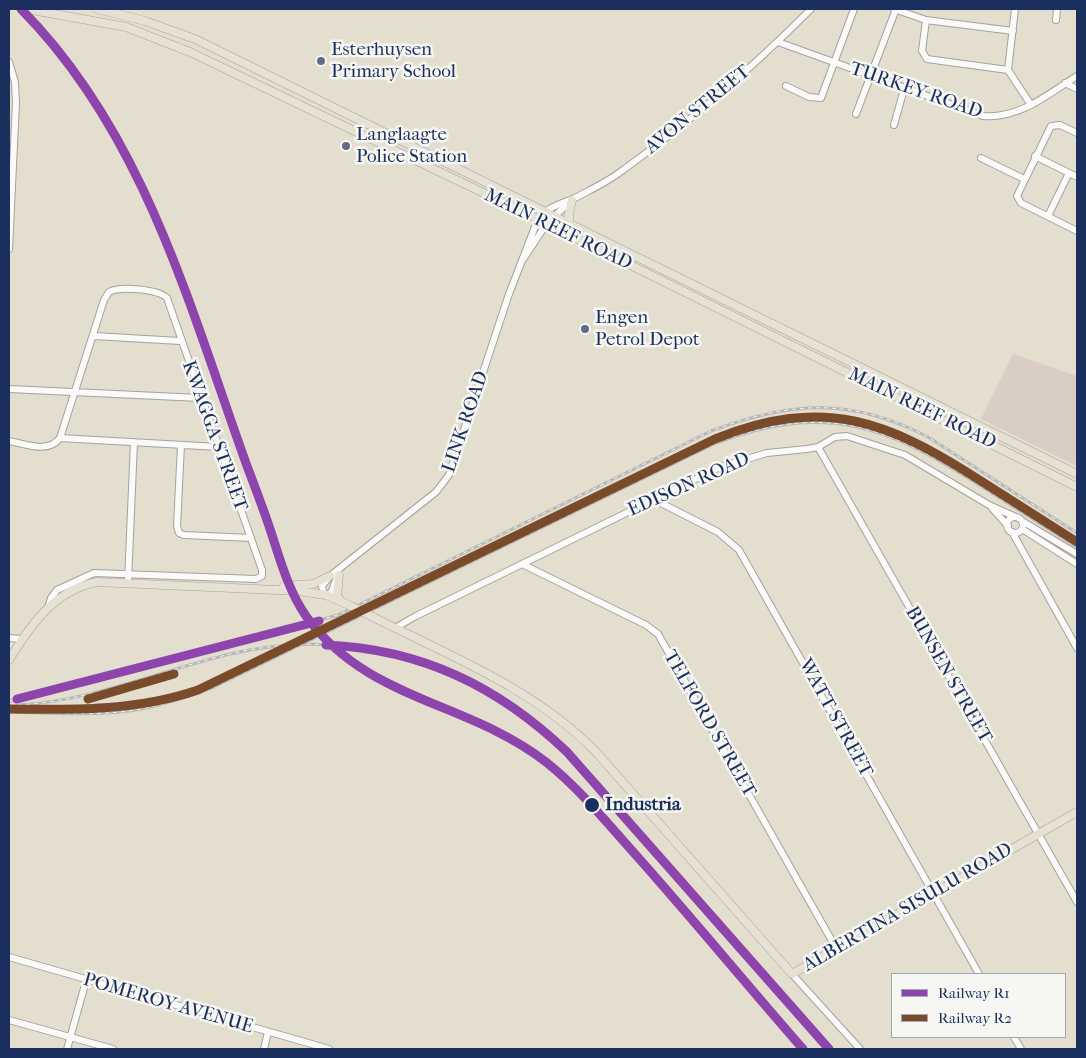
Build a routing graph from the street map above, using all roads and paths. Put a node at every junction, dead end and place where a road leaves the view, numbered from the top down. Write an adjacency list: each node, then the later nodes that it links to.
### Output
1 (28, 9): 24 (main road, MAIN REEF ROAD)
2 (97, 9): 22 (main road, MAIN REEF ROAD)
3 (811, 9): 11 (street, AVON STREET)
4 (854, 9): 13 (street)
5 (895, 9): 8 (street); 16 (street)
6 (1015, 9): 10 (street)
7 (1057, 9): 9 (street)
8 (926, 20): 10 (street); 14 (street)
9 (1056, 20)
10 (1013, 31): 14 (street)
11 (778, 42): 13 (street, TURKEY ROAD); 35 (street, AVON STREET)
12 (9, 62): 15 (street)
13 (834, 62): 16 (street, TURKEY ROAD); 19 (street)
14 (1008, 70): 23 (street)
15 (11, 76): 43 (street)
16 (870, 76): 20 (street, TURKEY ROAD); 26 (street)
17 (1077, 76): 18 (street, TURKEY ROAD)
18 (1066, 83): 21 (street); 23 (street, TURKEY ROAD)
19 (786, 86)
20 (904, 89): 23 (street, TURKEY ROAD); 28 (street)
21 (1077, 89)
22 (309, 94): 24 (main road); 25 (main road, MAIN REEF ROAD)
23 (1031, 105)
24 (304, 106): 27 (main road, MAIN REEF ROAD)
25 (335, 107): 27 (main road); 36 (main road, MAIN REEF ROAD)
26 (856, 114)
27 (329, 118): 39 (main road, MAIN REEF ROAD)
28 (894, 125)
29 (1077, 133): 30 (street)
30 (1035, 156): 32 (street); 34 (street)
31 (981, 158): 34 (street)
32 (1069, 173): 33 (street); 38 (street)
33 (1077, 177)
34 (1024, 179): 38 (street)
35 (573, 199): 36 (street, AVON STREET); 37 (street, AVON STREET); 41 (main road)
36 (545, 211): 37 (main road, MAIN REEF ROAD); 39 (street)
37 (554, 215): 40 (street, AVON STREET); 41 (main road, MAIN REEF ROAD)
38 (1048, 216): 42 (street)
39 (538, 219): 40 (main road, MAIN REEF ROAD); 45 (street, LINK ROAD)
40 (547, 223): 45 (street, LINK ROAD); 47 (main road, MAIN REEF ROAD)
41 (570, 223): 46 (main road, MAIN REEF ROAD)
42 (1077, 231)
43 (9, 232): 44 (street)
44 (9, 249)
45 (524, 258): 71 (street, LINK ROAD)
46 (767, 321): 47 (main road); 53 (main road, MAIN REEF ROAD)
47 (762, 330): 55 (main road, MAIN REEF ROAD)
48 (94, 336): 49 (street); 49 (street, KWAGGA STREET); 51 (street)
49 (180, 340): 52 (street, KWAGGA STREET)
50 (9, 389): 51 (street)
51 (75, 392): 52 (street); 54 (street)
52 (200, 398): 59 (street, KWAGGA STREET)
53 (989, 430): 55 (main road); 61 (main road, MAIN REEF ROAD)
54 (58, 440): 56 (street); 57 (street)
55 (984, 440): 62 (main road, MAIN REEF ROAD)
56 (9, 441)
57 (134, 442): 58 (street); 72 (street)
58 (181, 445): 59 (street); 67 (street)
59 (219, 447): 67 (street, KWAGGA STREET)
60 (818, 447): 63 (street, EDISON ROAD); 64 (street, EDISON ROAD); 82 (street, BUNSEN STREET)
61 (1077, 474)
62 (1077, 487)
63 (653, 499): 69 (street, EDISON ROAD); 83 (street, WATT STREET)
64 (989, 505): 65 (street, EDISON ROAD); 66 (street, EDISON ROAD)
65 (1008, 526): 66 (street, EDISON ROAD); 66 (street)
66 (1019, 526): 68 (street); 70 (street, EDISON ROAD); 79 (street)
67 (251, 538): 72 (street, KWAGGA STREET)
68 (1077, 554)
69 (522, 564): 76 (street, EDISON ROAD); 85 (street, TELFORD STREET)
70 (1077, 564)
71 (334, 575): 73 (main road); 74 (street); 74 (street); 75 (main road)
72 (128, 577): 73 (main road, ALBERTINA SISULU ROAD); 78 (main road, ALBERTINA SISULU ROAD)
73 (241, 589): 74 (main road, ALBERTINA SISULU ROAD)
74 (325, 595): 75 (main road, ALBERTINA SISULU ROAD)
75 (342, 602): 76 (main road, ALBERTINA SISULU ROAD, bridge)
76 (396, 628): 88 (main road, ALBERTINA SISULU ROAD)
77 (9, 638): 78 (street)
78 (21, 640): 80 (main road, ALBERTINA SISULU ROAD)
79 (1077, 648)
80 (9, 660)
81 (1077, 812): 82 (main road, ALBERTINA SISULU ROAD)
82 (1039, 834): 83 (main road, ALBERTINA SISULU ROAD); 84 (street, BUNSEN STREET)
83 (934, 893): 85 (main road, ALBERTINA SISULU ROAD); 87 (street, WATT STREET)
84 (1077, 902)
85 (836, 948): 88 (main road, ALBERTINA SISULU ROAD)
86 (9, 957): 89 (street, POMEROY AVENUE)
87 (978, 973)
88 (792, 974): 98 (street)
89 (86, 981): 91 (street, POMEROY AVENUE); 92 (street)
90 (9, 1020): 92 (street)
91 (268, 1032): 96 (street); 97 (street, POMEROY AVENUE)
92 (70, 1037): 94 (street); 95 (street)
93 (1015, 1038): 99 (street)
94 (67, 1049)
95 (113, 1049)
96 (264, 1049)
97 (328, 1049)
98 (860, 1049)
99 (1021, 1049)

